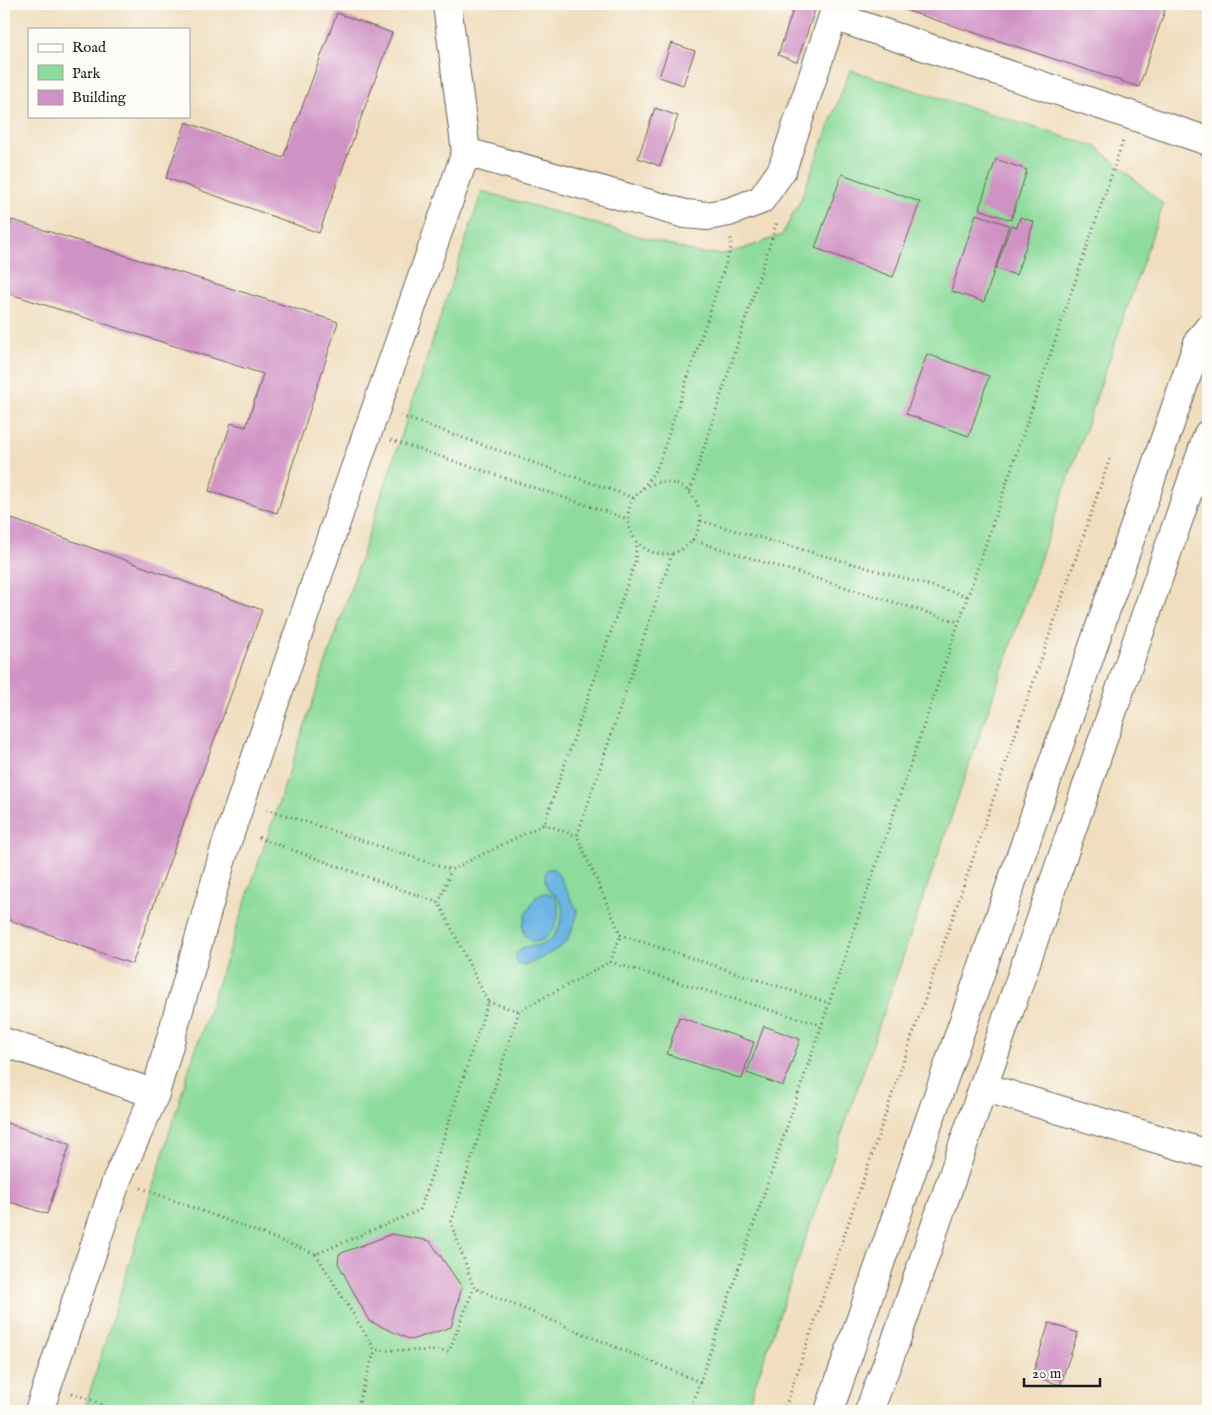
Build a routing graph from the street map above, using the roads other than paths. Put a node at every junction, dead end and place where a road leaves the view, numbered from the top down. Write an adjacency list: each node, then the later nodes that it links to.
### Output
1 (447, 4): 3 (lane)
2 (1208, 141): 3 (lane)
3 (466, 152): 8 (lane)
4 (1208, 329): 11 (lane)
5 (1208, 434): 7 (lane)
6 (4, 1042): 8 (lane)
7 (983, 1087): 9 (lane); 12 (lane)
8 (154, 1094): 10 (lane)
9 (1208, 1154)
10 (39, 1411)
11 (829, 1411)
12 (869, 1411)

